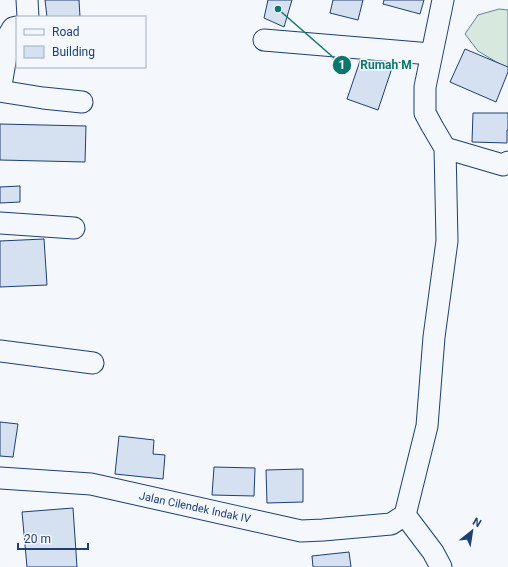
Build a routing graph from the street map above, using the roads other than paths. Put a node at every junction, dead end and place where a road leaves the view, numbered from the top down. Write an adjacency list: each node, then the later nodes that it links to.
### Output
1 (27, 0): 3 (street)
2 (443, 0): 6 (street)
3 (28, 16)
4 (16, 27): 7 (street)
5 (264, 40): 6 (street)
6 (431, 54): 9 (street)
7 (0, 91): 8 (street)
8 (82, 102)
9 (445, 148): 10 (street); 16 (street)
10 (508, 162)
11 (0, 224): 12 (street)
12 (74, 228)
13 (0, 351): 14 (street)
14 (93, 363)
15 (0, 478): 16 (street, Jalan Cilendek Indak IV)
16 (398, 520): 17 (street)
17 (441, 567)

